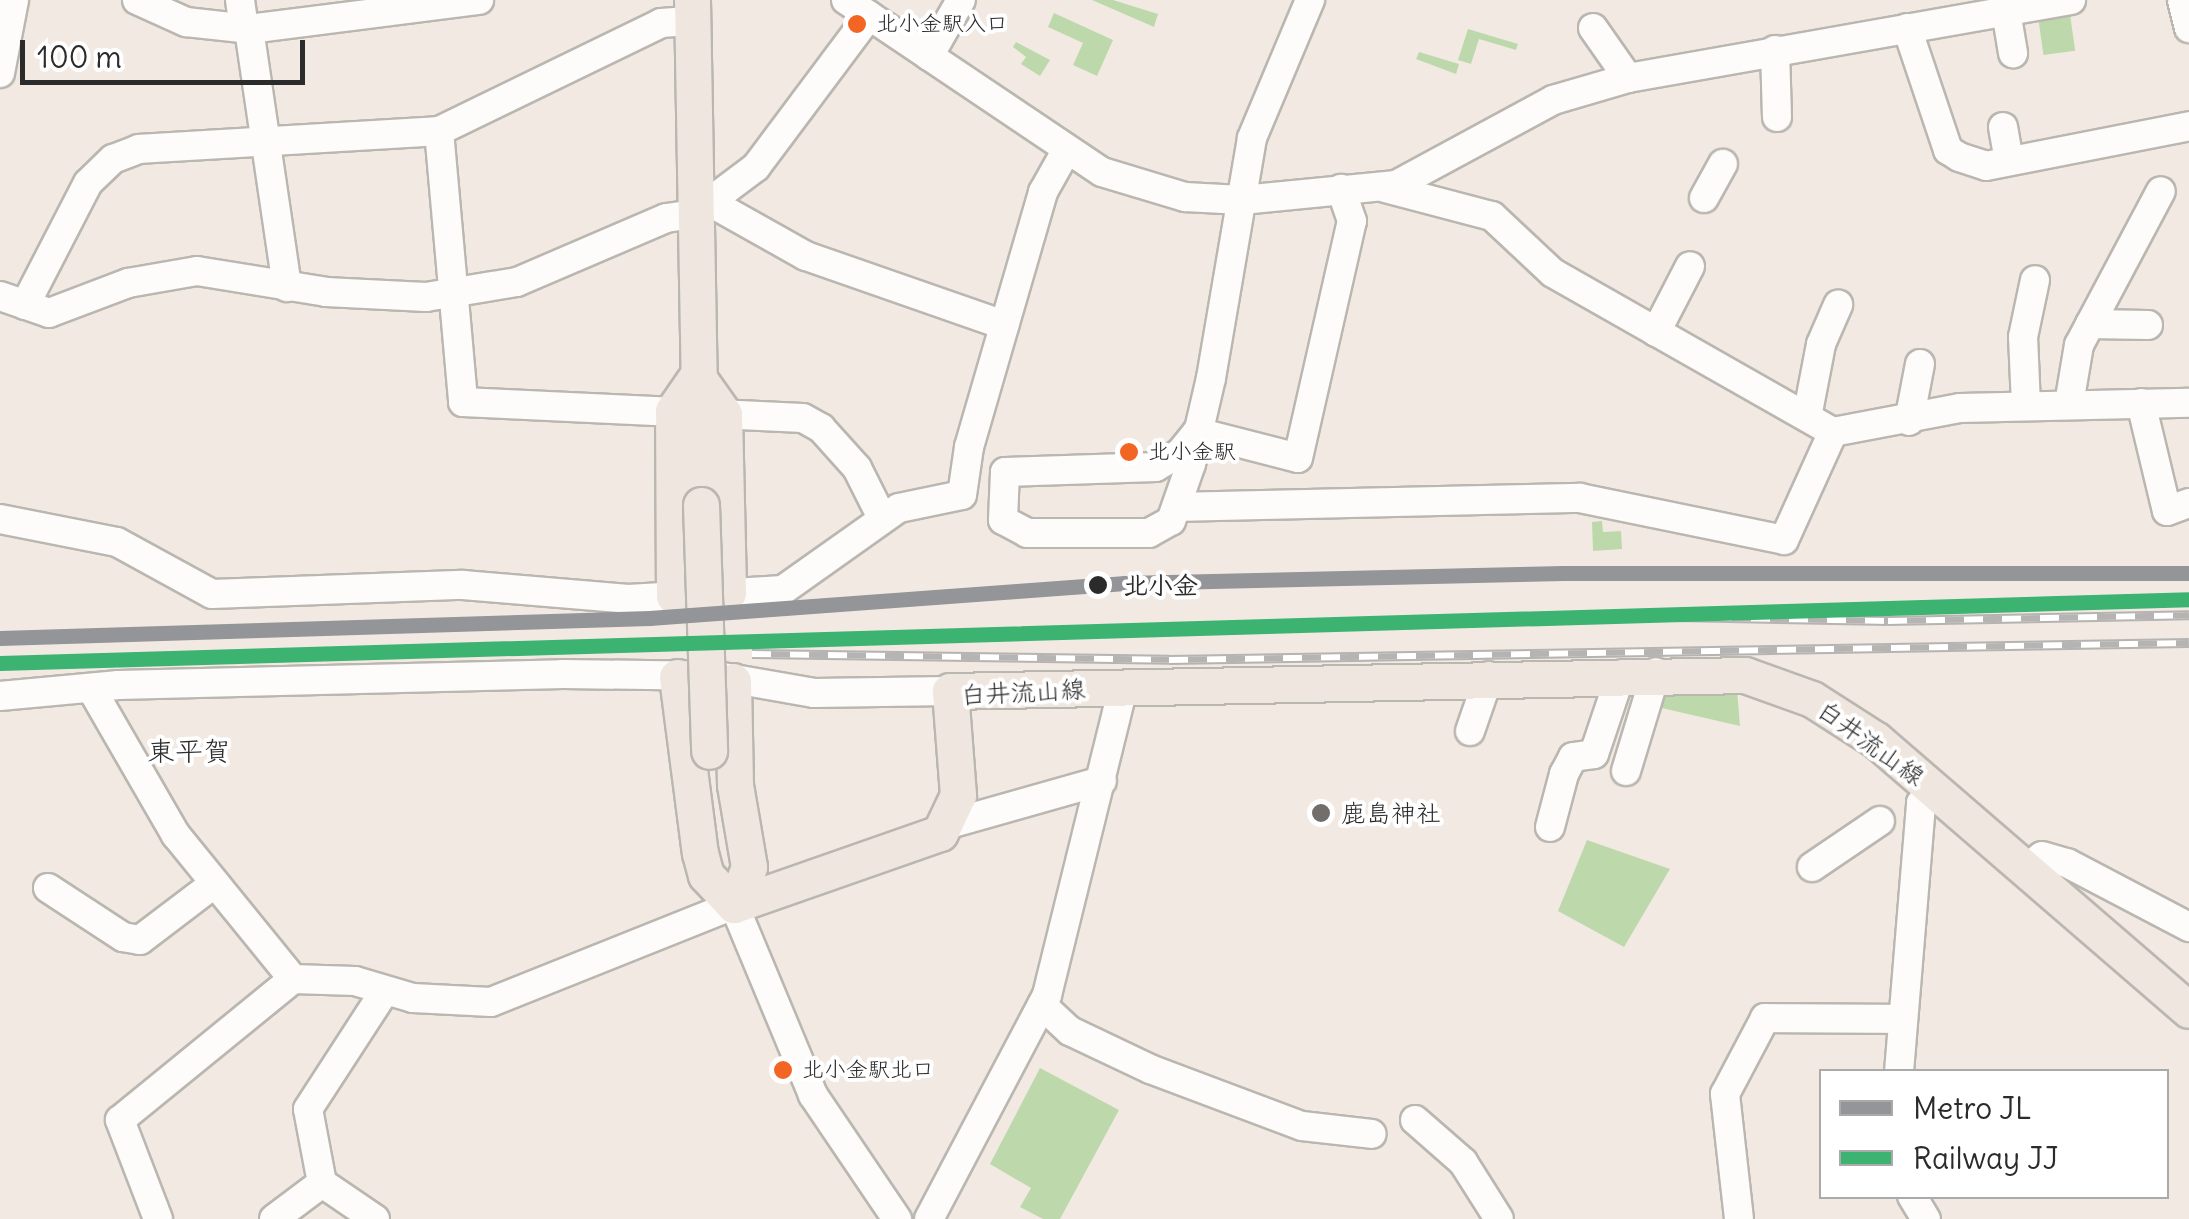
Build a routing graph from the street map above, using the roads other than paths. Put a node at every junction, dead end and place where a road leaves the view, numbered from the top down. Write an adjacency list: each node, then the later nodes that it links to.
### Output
1 (14, 0): 19 (street)
2 (137, 0): 15 (street)
3 (240, 0): 15 (street)
4 (479, 0): 15 (street)
5 (961, 0): 18 (street)
6 (1310, 0): 33 (street)
7 (2071, 0): 11 (street)
8 (2182, 0): 14 (street)
9 (857, 8): 18 (street); 34 (street)
10 (693, 11): 24 (street); 34 (main road)
11 (2006, 11): 13 (street); 17 (street)
12 (1593, 28): 20 (street)
13 (1907, 28): 16 (street); 27 (street)
14 (2189, 28)
15 (246, 29): 25 (street)
16 (1775, 50): 20 (street); 21 (street)
17 (2013, 53)
18 (929, 56): 26 (street)
19 (1, 60)
20 (1628, 78): 30 (street)
21 (1778, 117)
22 (2189, 126): 27 (street)
23 (2002, 127): 27 (street)
24 (439, 132): 25 (street); 38 (street)
25 (266, 142): 37 (street); 39 (street)
26 (1066, 151): 33 (street); 42 (street)
27 (2009, 160)
28 (1723, 164): 32 (street)
29 (1341, 188): 30 (street); 33 (street); 53 (street)
30 (1385, 188): 44 (street)
31 (2161, 191): 41 (street)
32 (1704, 198)
33 (1242, 200): 53 (street)
34 (701, 203): 38 (street); 42 (street); 50 (main road)
35 (1690, 266): 44 (street)
36 (2034, 280): 49 (street)
37 (287, 287): 38 (street); 39 (street)
38 (453, 294): 50 (street)
39 (12, 301)
40 (1838, 305): 51 (street)
41 (2090, 324): 43 (street); 48 (street)
42 (1004, 325): 58 (street)
43 (2148, 325)
44 (1656, 332): 51 (street)
45 (1920, 364): 52 (street)
46 (2141, 403): 47 (street); 48 (street); 55 (street)
47 (2189, 403)
48 (2069, 404): 49 (street)
49 (2026, 405): 52 (street)
50 (699, 413): 58 (street); 59 (main road); 60 (main road); 80 (main road, bridge)
51 (1807, 417): 54 (street)
52 (1909, 420): 54 (street)
53 (1197, 432): 56 (street); 56 (street)
54 (1834, 432): 56 (street)
55 (2189, 503)
56 (1177, 508)
57 (0, 518): 60 (street)
58 (882, 518): 59 (street)
59 (728, 592): 60 (street)
60 (674, 596)
61 (1639, 673): 62 (main road, 白井流山線); 70 (street); 72 (main road, 白井流山線); 75 (street)
62 (1488, 676): 65 (main road, 白井流山線); 69 (street)
63 (678, 677): 64 (street); 66 (street); 80 (main road)
64 (733, 682): 67 (street); 80 (main road)
65 (1123, 686): 67 (main road, 白井流山線); 71 (street)
66 (91, 688): 68 (street); 78 (street)
67 (950, 691): 74 (main road, 白井流山線)
68 (0, 696)
69 (1470, 731)
70 (1626, 771)
71 (1102, 780): 74 (street); 84 (street)
72 (1934, 790): 77 (main road, 白井流山線); 86 (street)
73 (1880, 821): 76 (street)
74 (946, 825): 80 (main road)
75 (1550, 827)
76 (1812, 867)
77 (2025, 868): 81 (street); 85 (main road, 白井流山線)
78 (214, 884): 79 (street); 82 (street)
79 (48, 888)
80 (734, 905): 83 (street); 94 (street)
81 (2189, 927)
82 (293, 979): 83 (street); 91 (street)
83 (384, 992): 90 (street)
84 (1042, 1005): 89 (street); 95 (street)
85 (2189, 1010)
86 (1900, 1019): 87 (street); 97 (street)
87 (1898, 1069)
88 (1415, 1120): 96 (street)
89 (1372, 1134)
90 (322, 1184): 92 (street); 93 (street)
91 (158, 1219)
92 (274, 1219)
93 (375, 1219)
94 (897, 1219)
95 (929, 1219)
96 (1498, 1219)
97 (1739, 1219)

